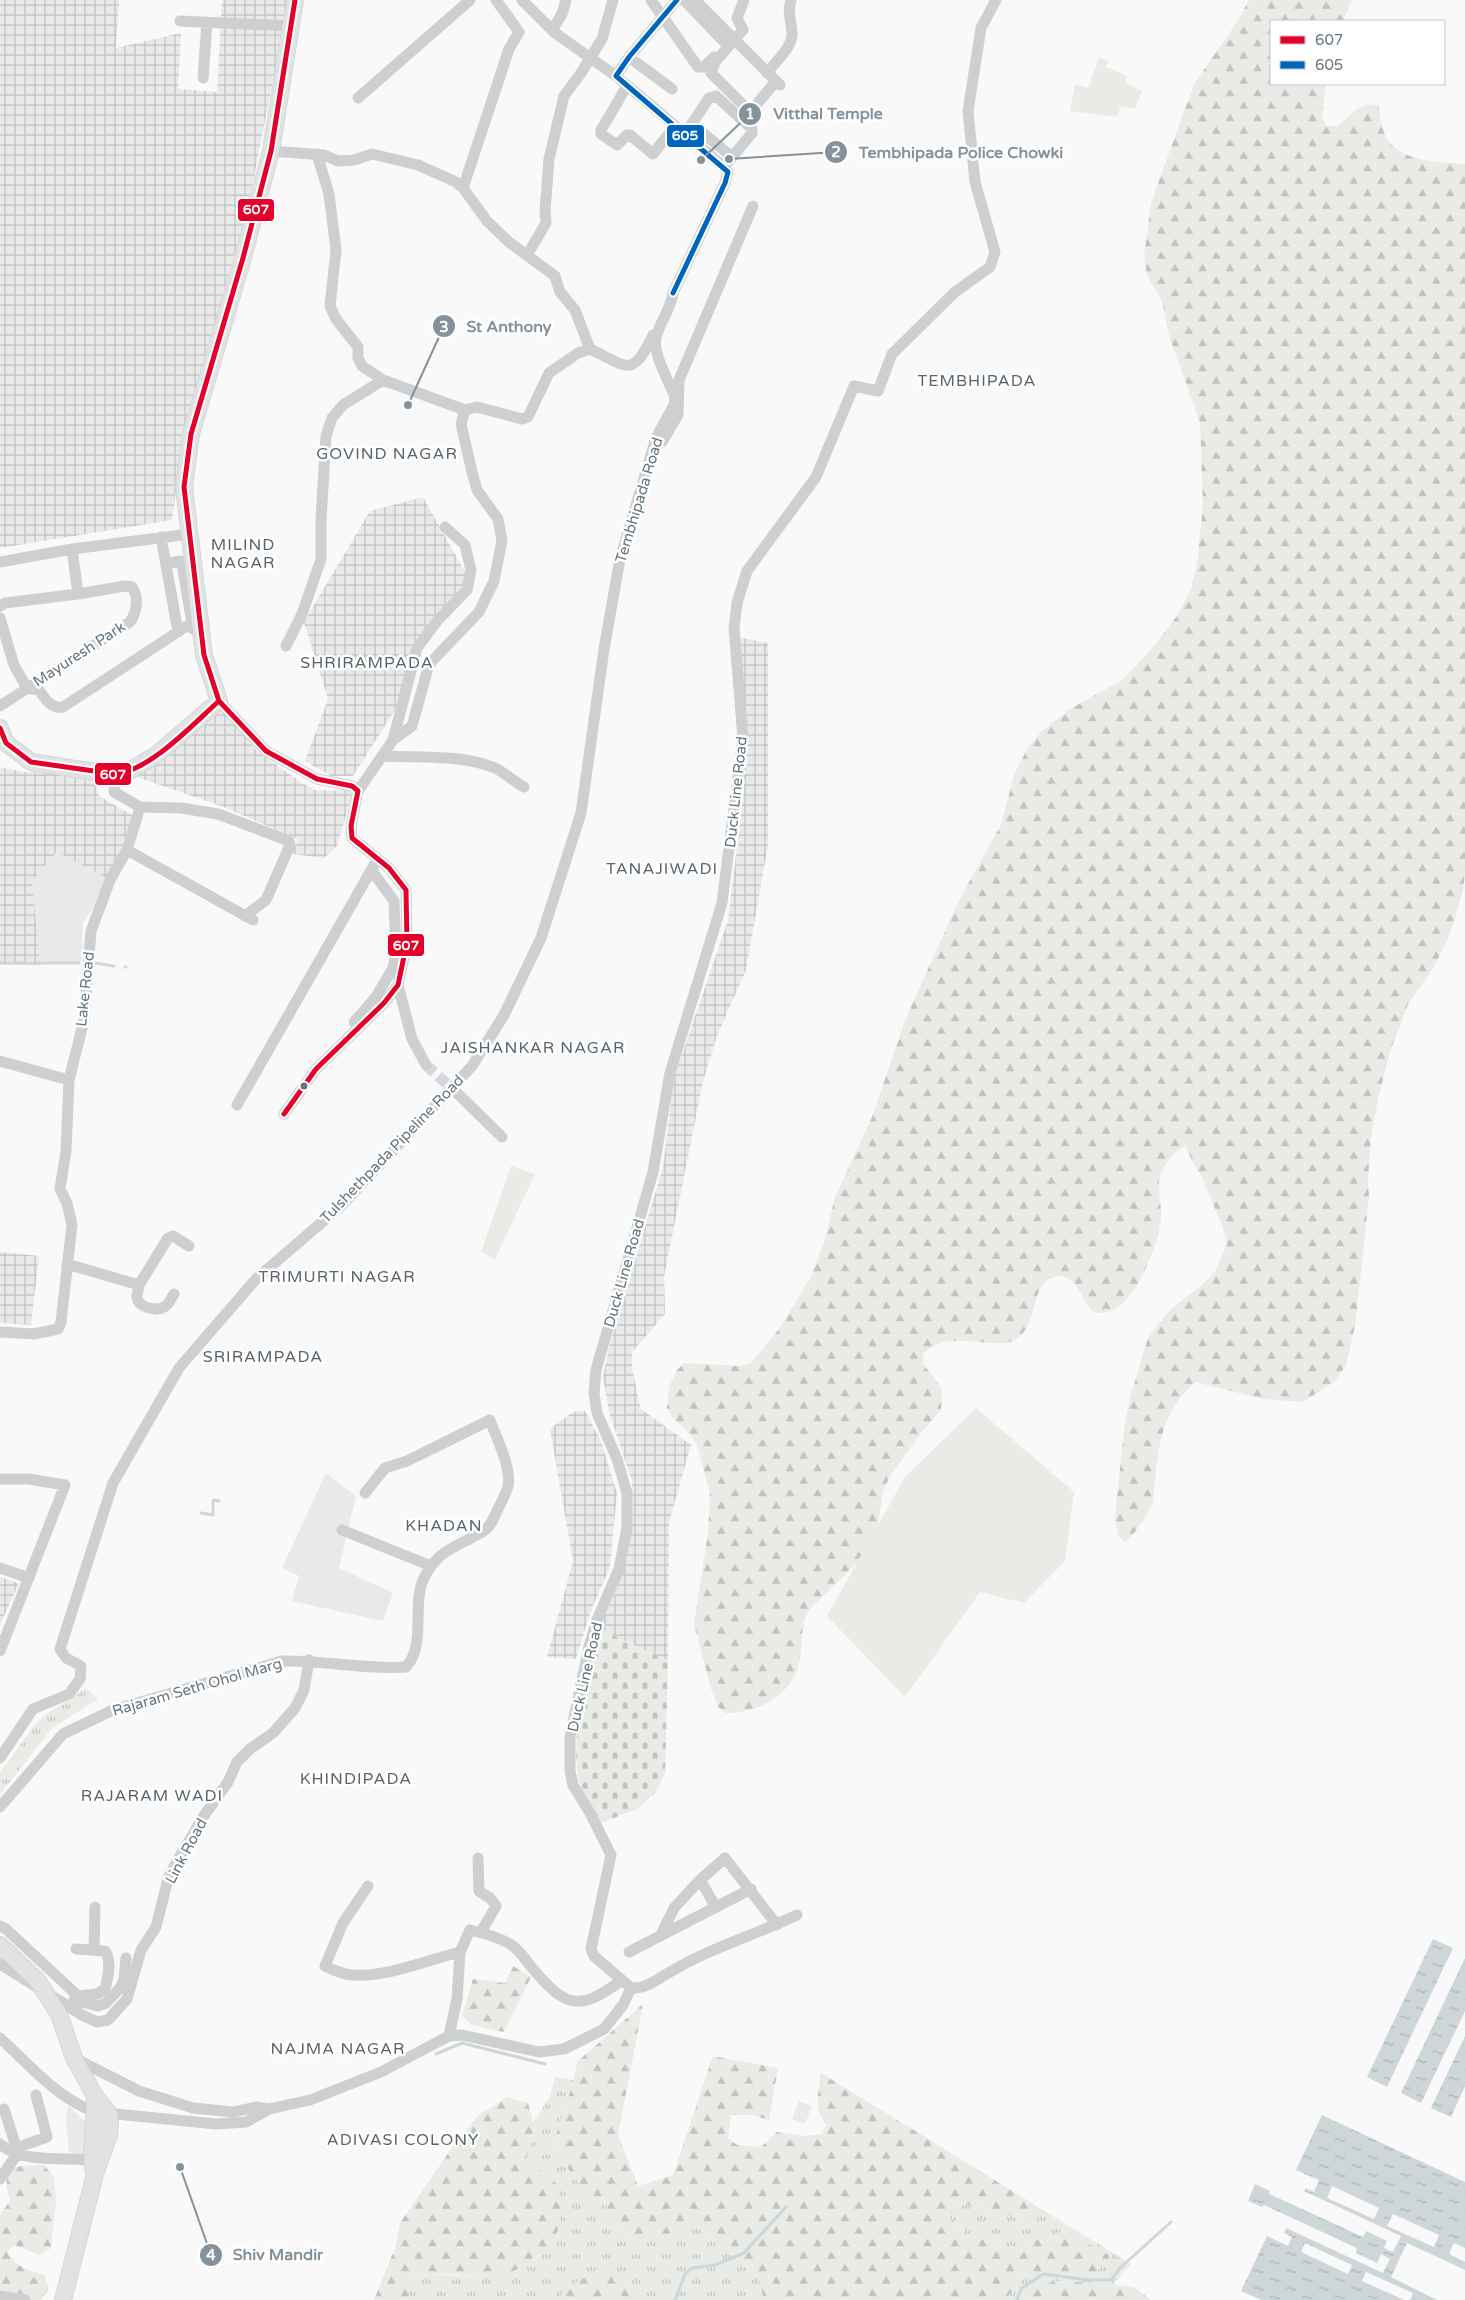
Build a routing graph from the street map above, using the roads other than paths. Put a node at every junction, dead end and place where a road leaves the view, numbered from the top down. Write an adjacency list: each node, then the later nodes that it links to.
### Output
1 (295, 0): 18 (street)
2 (470, 0): 28 (street)
3 (496, 0): 36 (street)
4 (522, 0): 19 (street)
5 (566, 0): 19 (street)
6 (613, 0): 22 (street)
7 (646, 0): 15 (street)
8 (651, 0): 15 (street)
9 (678, 0): 15 (street)
10 (684, 0): 20 (street)
11 (695, 0): 20 (street)
12 (744, 0): 20 (street)
13 (791, 0): 24 (street)
14 (996, 0): 114 (street, Duck Line Road)
15 (662, 16): 20 (street); 21 (street)
16 (180, 21): 17 (street)
17 (207, 22): 18 (street); 25 (street)
18 (292, 26): 32 (street)
19 (552, 30): 22 (street)
20 (733, 40): 24 (street); 24 (street)
21 (629, 57): 23 (street); 27 (street)
22 (590, 58): 23 (street); 38 (street)
23 (616, 76): 26 (street)
24 (774, 76)
25 (203, 78)
26 (627, 86): 30 (street); 30 (street)
27 (672, 89)
28 (358, 98)
29 (692, 124): 31 (street); 34 (street); 34 (street)
30 (675, 126): 31 (street)
31 (685, 134): 35 (street)
32 (271, 151): 33 (street); 45 (street)
33 (317, 154): 36 (street); 41 (street)
34 (732, 157): 35 (street)
35 (724, 167): 39 (street, Tembhipada Road)
36 (463, 188): 38 (street)
37 (753, 206): 43 (street)
38 (527, 255): 40 (street)
39 (673, 292): 40 (street); 43 (street, Tembhipada Road)
40 (590, 349): 42 (street)
41 (383, 380): 42 (street); 56 (street)
42 (466, 410): 61 (street)
43 (651, 453): 70 (street, Tembhipada Road)
44 (445, 527): 61 (street)
45 (190, 534): 46 (street); 53 (street)
46 (161, 537): 47 (street); 49 (street)
47 (72, 549): 48 (street); 50 (street)
48 (0, 562)
49 (166, 564): 53 (street); 54 (street)
50 (78, 594): 51 (street); 57 (street, Mayuresh Park)
51 (0, 606)
52 (0, 618): 57 (street)
53 (195, 621): 54 (street); 55 (street); 58 (street)
54 (178, 632): 57 (street)
55 (194, 636)
56 (286, 646)
57 (27, 688): 59 (street)
58 (219, 701): 63 (street); 65 (street)
59 (0, 706)
60 (2, 737): 63 (street)
61 (393, 740): 62 (street)
62 (382, 756): 64 (street); 65 (street)
63 (115, 774): 66 (street)
64 (524, 787)
65 (358, 791): 68 (street)
66 (140, 806): 67 (street, Lake Road); 67 (street)
67 (127, 850): 76 (street, Lake Road)
68 (377, 860): 69 (street); 71 (street)
69 (372, 871): 72 (street); 77 (street)
70 (541, 938): 75 (street, Tulshethpada Pipeline Road)
71 (398, 985): 74 (street); 78 (street)
72 (354, 1022)
73 (0, 1061): 76 (street)
74 (426, 1065)
75 (472, 1066): 79 (street); 93 (street, Tulshethpada Pipeline Road)
76 (69, 1080): 81 (street, Lake Road)
77 (237, 1105)
78 (284, 1114)
79 (502, 1137)
80 (189, 1246): 82 (street)
81 (67, 1264): 82 (street); 84 (street, Lake Road)
82 (140, 1285): 83 (street)
83 (174, 1294)
84 (0, 1332)
85 (0, 1479): 90 (street)
86 (364, 1493): 88 (street)
87 (342, 1530): 88 (street)
88 (432, 1566): 92 (street, Rajaram Seth Ohol Marg)
89 (0, 1568): 90 (street)
90 (29, 1578): 91 (street)
91 (0, 1651)
92 (309, 1660): 94 (street, Rajaram Seth Ohol Marg); 117 (street, Link Road)
93 (0, 1758)
94 (0, 1807)
95 (478, 1858): 104 (street)
96 (700, 1880): 98 (street); 100 (street); 106 (street)
97 (368, 1886): 110 (street)
98 (751, 1889): 100 (street); 102 (street)
99 (95, 1907): 109 (street)
100 (716, 1907): 106 (street)
101 (797, 1915): 102 (street)
102 (777, 1925): 115 (street)
103 (0, 1926): 109 (street)
104 (482, 1932): 110 (street); 114 (street)
105 (0, 1934): 116 (street)
106 (661, 1935): 111 (street)
107 (0, 1945): 116 (street)
108 (76, 1949): 109 (street)
109 (94, 1950)
110 (460, 1952): 118 (street)
111 (629, 1952)
112 (126, 1958): 117 (street)
113 (0, 1964): 116 (street)
114 (622, 1980): 115 (street, Duck Line Road)
115 (631, 1988): 118 (street)
116 (43, 1990): 117 (street, Link Road); 120 (street)
117 (65, 2004)
118 (449, 2036): 124 (street)
119 (0, 2038): 122 (street)
120 (74, 2058): 122 (street); 124 (street)
121 (36, 2095): 126 (street)
122 (100, 2107): 124 (street); 127 (street)
123 (4, 2109): 126 (street)
124 (269, 2109)
125 (0, 2144): 126 (street)
126 (17, 2150): 127 (street); 128 (street)
127 (96, 2165): 131 (street)
128 (0, 2179)
129 (0, 2296): 130 (street)
130 (25, 2300)
131 (63, 2300)

